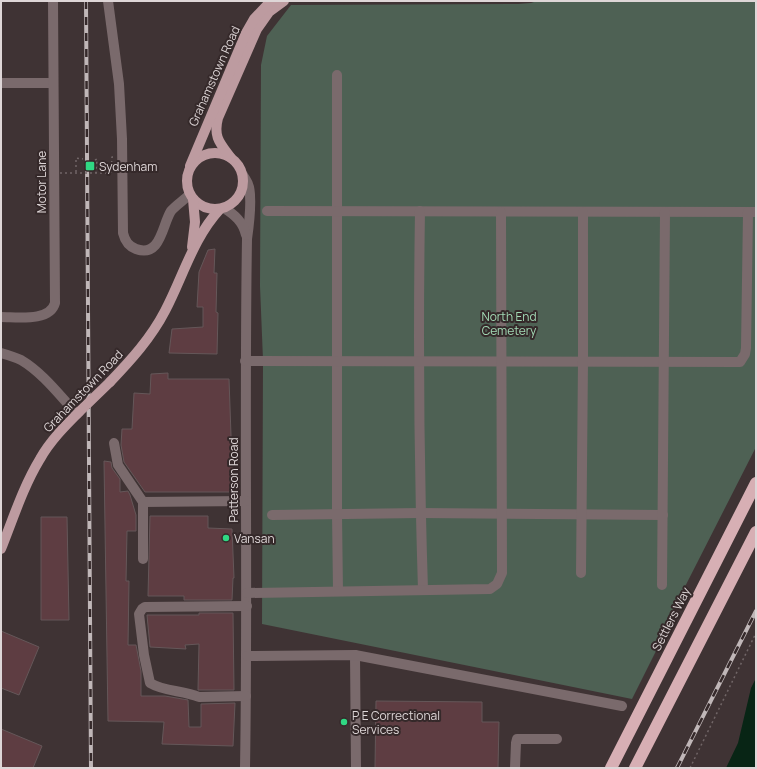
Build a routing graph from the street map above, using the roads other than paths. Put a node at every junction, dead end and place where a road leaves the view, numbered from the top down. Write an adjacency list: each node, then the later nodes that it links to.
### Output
1 (53, 1): 6 (street, Motor Lane)
2 (108, 1): 11 (street)
3 (271, 1): 9 (main road, Grahamstown Road)
4 (284, 1): 8 (main road, Grahamstown Road)
5 (337, 75): 14 (street)
6 (53, 83): 7 (street); 22 (street, Motor Lane)
7 (1, 84)
8 (231, 158): 9 (main road); 10 (main road, Grahamstown Road)
9 (190, 166): 11 (main road, Grahamstown Road)
10 (243, 175): 12 (main road, Grahamstown Road); 20 (street, Patterson Road)
11 (191, 197): 12 (main road); 21 (main road, Grahamstown Road)
12 (222, 208): 20 (street, Patterson Road); 21 (main road, Grahamstown Road)
13 (267, 211): 14 (street)
14 (338, 211): 15 (street); 25 (street)
15 (420, 211): 16 (street); 26 (street)
16 (502, 212): 17 (street); 27 (street)
17 (583, 212): 18 (street); 28 (street)
18 (665, 212): 19 (street); 29 (street)
19 (752, 212): 29 (street)
20 (247, 239): 24 (street, Patterson Road)
21 (191, 254): 30 (main road, Grahamstown Road, bridge)
22 (1, 317)
23 (1, 353): 30 (street)
24 (245, 361): 25 (street); 33 (street, Patterson Road)
25 (337, 362): 26 (street); 38 (street)
26 (419, 362): 27 (street); 35 (street)
27 (502, 362): 28 (street); 36 (street)
28 (583, 362): 29 (street); 39 (street)
29 (664, 362): 40 (street)
30 (78, 413): 42 (main road, Grahamstown Road)
31 (114, 443): 34 (street)
32 (756, 483): 59 (highway, Settlers Way)
33 (246, 501): 34 (street); 48 (street, Patterson Road)
34 (143, 502): 43 (street)
35 (420, 513): 36 (street); 38 (street); 46 (street)
36 (502, 513): 39 (street); 46 (street)
37 (272, 514): 38 (street)
38 (336, 514): 47 (street)
39 (582, 515): 40 (street); 44 (street)
40 (663, 515): 45 (street)
41 (756, 532): 54 (highway)
42 (1, 550)
43 (143, 559)
44 (581, 573)
45 (662, 585)
46 (422, 590): 47 (street)
47 (338, 591): 48 (street)
48 (246, 593): 49 (street, Patterson Road)
49 (246, 606): 51 (street, Patterson Road); 52 (street)
50 (356, 655): 51 (street); 53 (street); 57 (street)
51 (247, 656): 52 (street, Patterson Road)
52 (246, 696): 56 (street, Patterson Road)
53 (622, 706)
54 (660, 722): 60 (highway); 61 (highway)
55 (557, 739): 58 (street)
56 (245, 768)
57 (356, 768)
58 (515, 768)
59 (611, 768)
60 (635, 768)
61 (639, 768)

